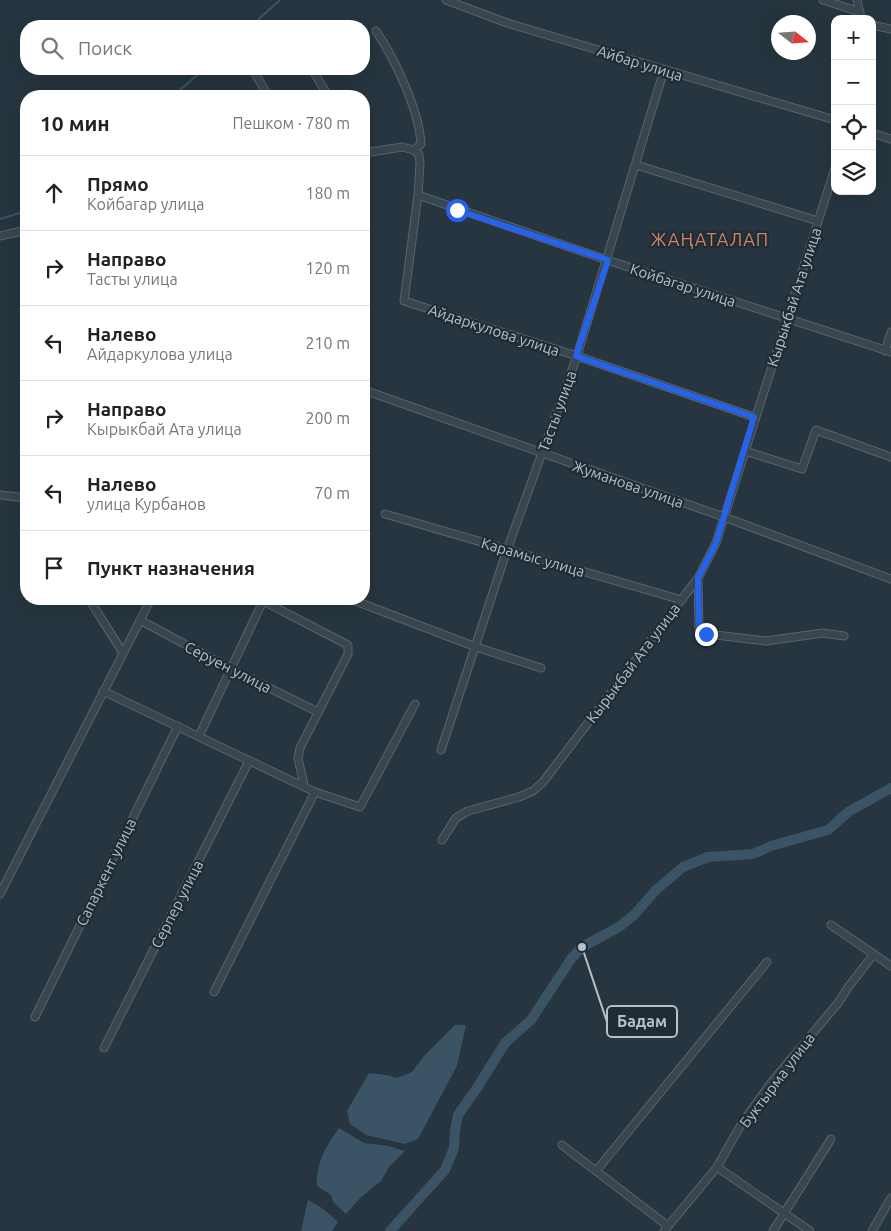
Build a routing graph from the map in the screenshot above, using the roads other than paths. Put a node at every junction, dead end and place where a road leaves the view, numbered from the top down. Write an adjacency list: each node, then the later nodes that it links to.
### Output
1 (446, 0): 8 (street, Айбар улица)
2 (823, 0): 4 (street)
3 (857, 0): 4 (street)
4 (860, 15)
5 (876, 26): 6 (street)
6 (891, 29)
7 (376, 31): 16 (street)
8 (664, 70): 13 (street, Айбар улица); 18 (street, Тасты улица)
9 (316, 75): 12 (street)
10 (256, 76): 11 (street)
11 (264, 90)
12 (324, 90)
13 (831, 119)
14 (876, 135): 15 (street)
15 (891, 139)
16 (414, 150): 17 (street); 20 (street)
17 (370, 152)
18 (636, 165): 21 (street); 24 (street, Тасты улица)
19 (831, 180): 21 (street, Кырыкбай Ата улица)
20 (418, 195): 24 (street, Койбагар улица); 28 (street, Айдаркулова улица)
21 (818, 221): 25 (street, Кырыкбай Ата улица)
22 (20, 231): 23 (street)
23 (0, 236)
24 (608, 260): 25 (street, Койбагар улица); 28 (street, Тасты улица)
25 (787, 319): 27 (street, Койбагар улица); 30 (street, Кырыкбай Ата улица)
26 (891, 332): 27 (street)
27 (888, 351)
28 (576, 356): 30 (street, Айдаркулова улица); 32 (street, Тасты улица)
29 (370, 392): 32 (street, Жуманова улица)
30 (754, 417): 31 (street, Кырыкбай Ата улица)
31 (745, 450): 33 (street); 37 (street, Кырыкбай Ата улица)
32 (542, 454): 37 (street, Жуманова улица); 38 (street, Тасты улица)
33 (891, 457)
34 (0, 495): 35 (street)
35 (20, 498)
36 (386, 514): 38 (street, Карамыс улица)
37 (724, 517): 39 (street, Кырыкбай Ата улица); 40 (street, Жуманова улица)
38 (508, 550): 41 (street, Карамыс улица); 49 (street, Тасты улица)
39 (698, 578): 41 (street, Кырыкбай Ата улица); 48 (street)
40 (891, 579)
41 (682, 600): 62 (street, Кырыкбай Ата улица)
42 (93, 605): 50 (street)
43 (148, 605): 47 (street)
44 (262, 605): 52 (street)
45 (273, 605): 55 (street)
46 (366, 605): 49 (street)
47 (140, 620): 50 (street); 52 (street, Серуен улица)
48 (844, 636)
49 (476, 647): 51 (street); 58 (street, Тасты улица)
50 (123, 652): 53 (street)
51 (541, 668)
52 (231, 669): 55 (street, Серуен улица); 57 (street)
53 (103, 690): 56 (street); 63 (street)
54 (415, 704): 61 (street)
55 (318, 712): 60 (street)
56 (178, 726): 57 (street); 69 (street, Сапаркент улица)
57 (198, 736): 59 (street)
58 (441, 750)
59 (250, 761): 60 (street); 70 (street, Серпер улица)
60 (304, 785): 61 (street)
61 (315, 792): 68 (street)
62 (442, 840)
63 (0, 894)
64 (831, 926): 65 (street)
65 (874, 954): 67 (street); 73 (street, Буктырма улица)
66 (767, 962): 74 (street)
67 (891, 966)
68 (214, 992)
69 (35, 1017)
70 (104, 1048)
71 (831, 1139): 76 (street)
72 (562, 1145): 74 (street)
73 (717, 1167): 76 (street); 77 (street, Буктырма улица)
74 (596, 1171): 77 (street)
75 (891, 1198): 80 (street)
76 (784, 1213): 78 (street); 79 (street)
77 (666, 1229)
78 (772, 1231)
79 (810, 1231)
80 (872, 1231)

